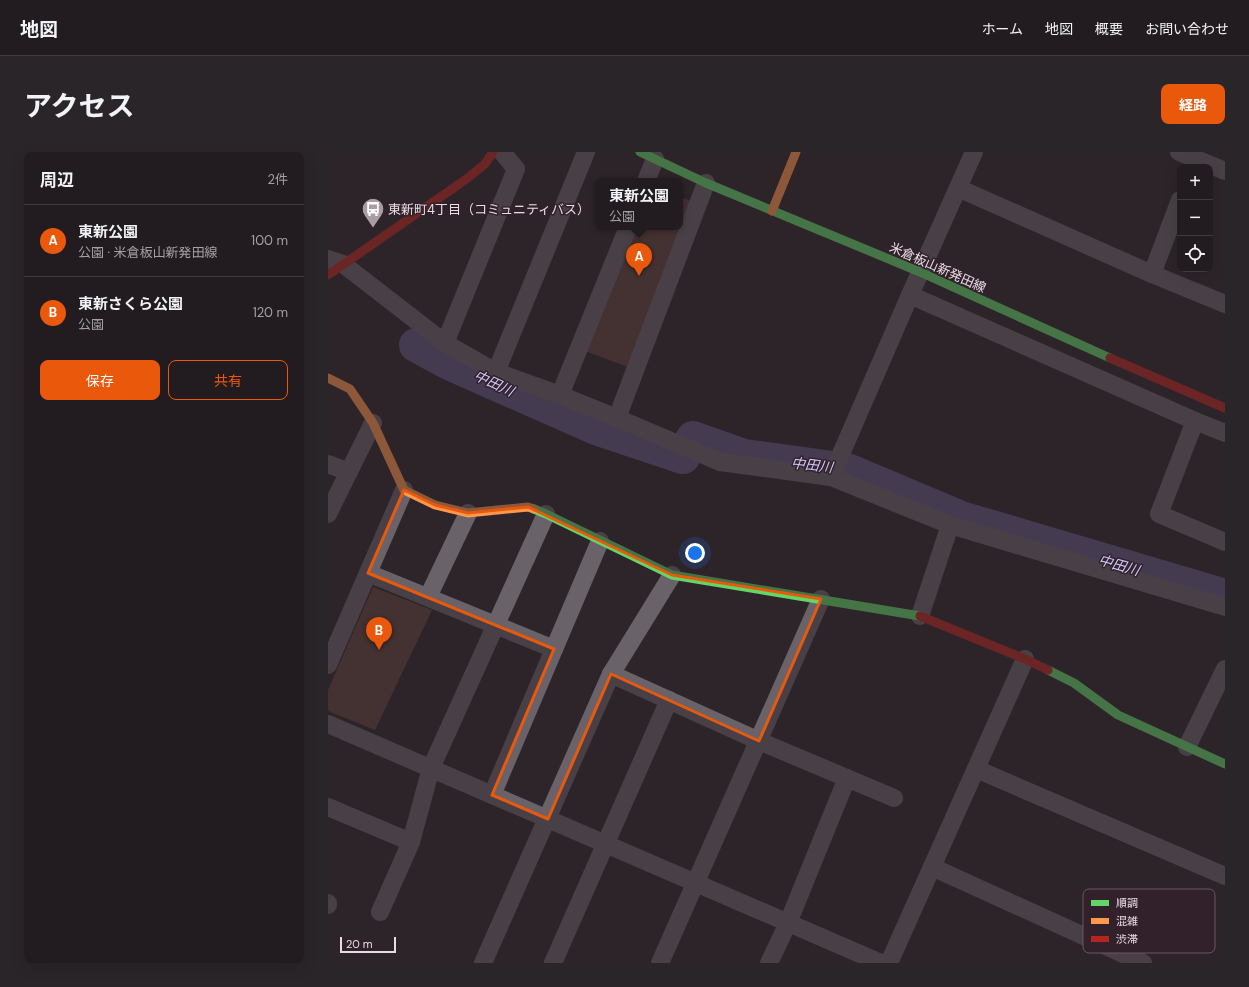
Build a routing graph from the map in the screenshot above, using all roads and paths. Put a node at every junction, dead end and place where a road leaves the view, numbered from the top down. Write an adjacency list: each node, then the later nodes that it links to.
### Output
1 (493, 152): 16 (street)
2 (502, 152): 22 (street)
3 (586, 152): 23 (street)
4 (796, 152): 14 (street)
5 (974, 152): 12 (street)
6 (1179, 152): 8 (street)
7 (647, 156): 10 (street); 11 (street, 米倉板山新発田線)
8 (1196, 159): 9 (street)
9 (1225, 171)
10 (646, 178)
11 (706, 183): 14 (street, 米倉板山新発田線); 27 (street)
12 (958, 188): 17 (street); 18 (street)
13 (1177, 208): 18 (street)
14 (772, 211): 17 (street, 米倉板山新発田線)
15 (627, 230): 25 (street)
16 (336, 262): 19 (street); 22 (street)
17 (920, 272): 20 (street); 26 (street, 米倉板山新発田線)
18 (1152, 274): 21 (street)
19 (328, 275)
20 (910, 295): 28 (street); 33 (street)
21 (1225, 304)
22 (445, 343): 23 (street)
23 (496, 372): 25 (street)
24 (328, 378): 29 (street)
25 (560, 395): 27 (street)
26 (1225, 408)
27 (617, 418): 33 (street)
28 (1195, 422): 30 (street); 40 (street)
29 (373, 423): 32 (street); 34 (street)
30 (1225, 433)
31 (328, 464): 32 (street)
32 (349, 472): 36 (street)
33 (831, 477): 38 (street)
34 (404, 490): 35 (street); 41 (street)
35 (468, 512): 37 (street); 43 (street)
36 (328, 514)
37 (546, 514): 39 (street); 47 (street)
38 (950, 525): 45 (street); 46 (street)
39 (600, 541): 42 (street); 49 (street)
40 (1225, 542)
41 (368, 573): 43 (street); 48 (street)
42 (672, 575): 44 (street); 53 (street)
43 (428, 597): 47 (street)
44 (822, 599): 46 (street); 56 (street)
45 (1225, 607)
46 (920, 616): 50 (street)
47 (496, 624): 49 (street); 59 (street)
48 (334, 633): 51 (street)
49 (554, 649): 62 (street)
50 (1025, 659): 57 (street); 60 (street)
51 (328, 666)
52 (1225, 669): 57 (street)
53 (611, 674): 54 (street); 65 (street)
54 (669, 700): 56 (street); 67 (street)
55 (330, 730): 59 (street)
56 (759, 741): 61 (street); 70 (street)
57 (1187, 747): 58 (street)
58 (1225, 764)
59 (431, 768): 62 (street); 66 (street)
60 (976, 769): 68 (street); 69 (street)
61 (847, 778): 63 (street); 72 (street)
62 (492, 795): 65 (street)
63 (894, 798)
64 (328, 807): 66 (street)
65 (548, 819): 67 (street); 75 (street)
66 (411, 842): 71 (street)
67 (605, 844): 70 (street); 76 (street)
68 (932, 867): 73 (street); 80 (street)
69 (1225, 876)
70 (696, 883): 72 (street); 77 (street)
71 (380, 912)
72 (788, 923): 78 (street); 79 (street)
73 (1083, 936)
74 (1121, 953): 81 (street)
75 (483, 963)
76 (553, 963)
77 (660, 963)
78 (769, 963)
79 (881, 963)
80 (889, 963)
81 (1143, 963)

